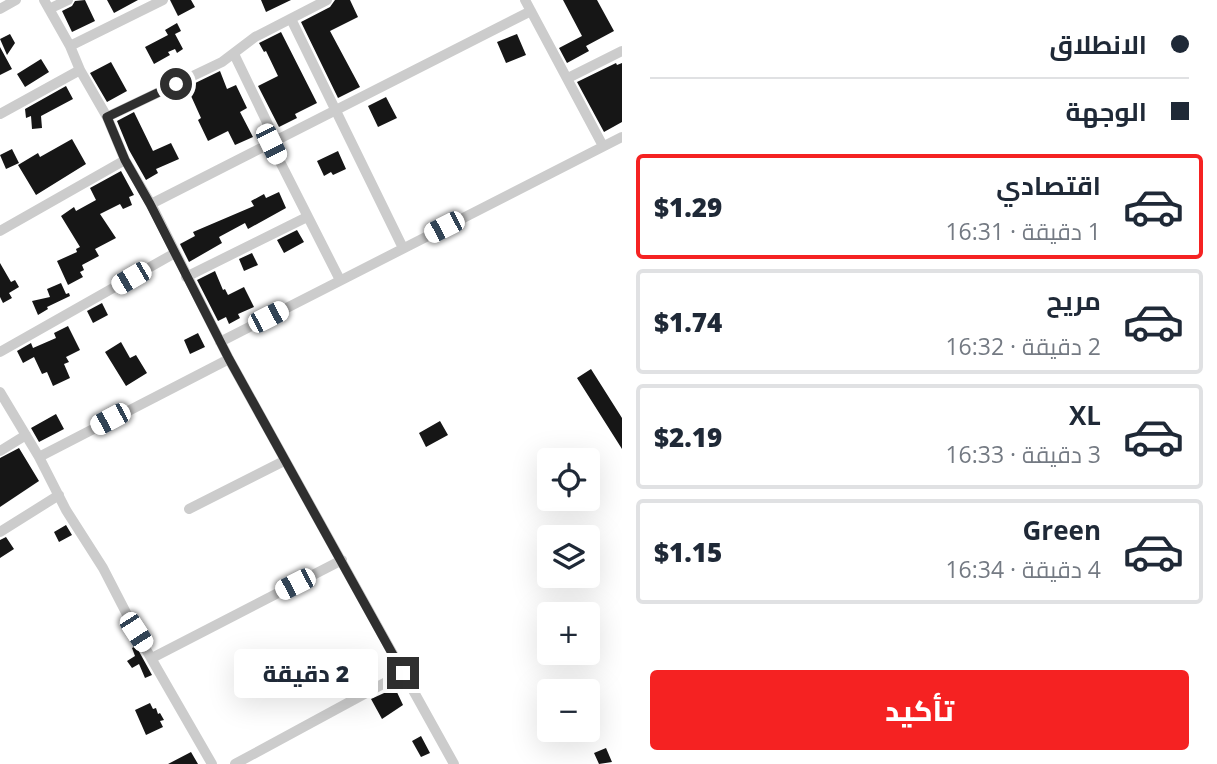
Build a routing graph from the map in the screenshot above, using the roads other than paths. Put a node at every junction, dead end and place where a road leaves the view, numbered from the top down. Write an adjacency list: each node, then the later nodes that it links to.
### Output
1 (16, 0): 7 (street)
2 (68, 0): 6 (street)
3 (163, 0): 10 (street)
4 (327, 0): 9 (street)
5 (525, 0): 8 (street)
6 (47, 5): 10 (street)
7 (0, 9)
8 (531, 11): 14 (street); 15 (street)
9 (291, 19): 12 (street); 15 (street)
10 (71, 46): 13 (street)
11 (622, 51): 14 (street)
12 (234, 54): 17 (street); 19 (street)
13 (80, 70): 16 (street); 17 (street)
14 (568, 78): 20 (street)
15 (336, 111): 19 (street); 25 (street)
16 (0, 114)
17 (107, 117): 21 (street)
18 (622, 137): 20 (street)
19 (274, 143): 22 (street); 23 (street)
20 (603, 146): 25 (street)
21 (125, 160): 22 (street); 24 (street)
22 (150, 204): 26 (street)
23 (307, 217): 27 (street); 28 (street)
24 (0, 231)
25 (403, 248): 28 (street)
26 (175, 253): 27 (street); 30 (street)
27 (186, 277): 29 (street)
28 (340, 279): 29 (street)
29 (220, 342): 31 (street)
30 (0, 352)
31 (229, 359): 35 (street); 36 (street)
32 (0, 392): 33 (street)
33 (26, 435): 34 (street); 35 (street)
34 (0, 451)
35 (39, 457): 37 (street)
36 (284, 461): 38 (street); 40 (street)
37 (59, 495): 39 (street); 41 (street)
38 (189, 509)
39 (0, 532)
40 (342, 560): 41 (street); 42 (street)
41 (152, 658): 43 (street)
42 (403, 673): 44 (street); 45 (street)
43 (212, 764)
44 (235, 764)
45 (454, 764)

